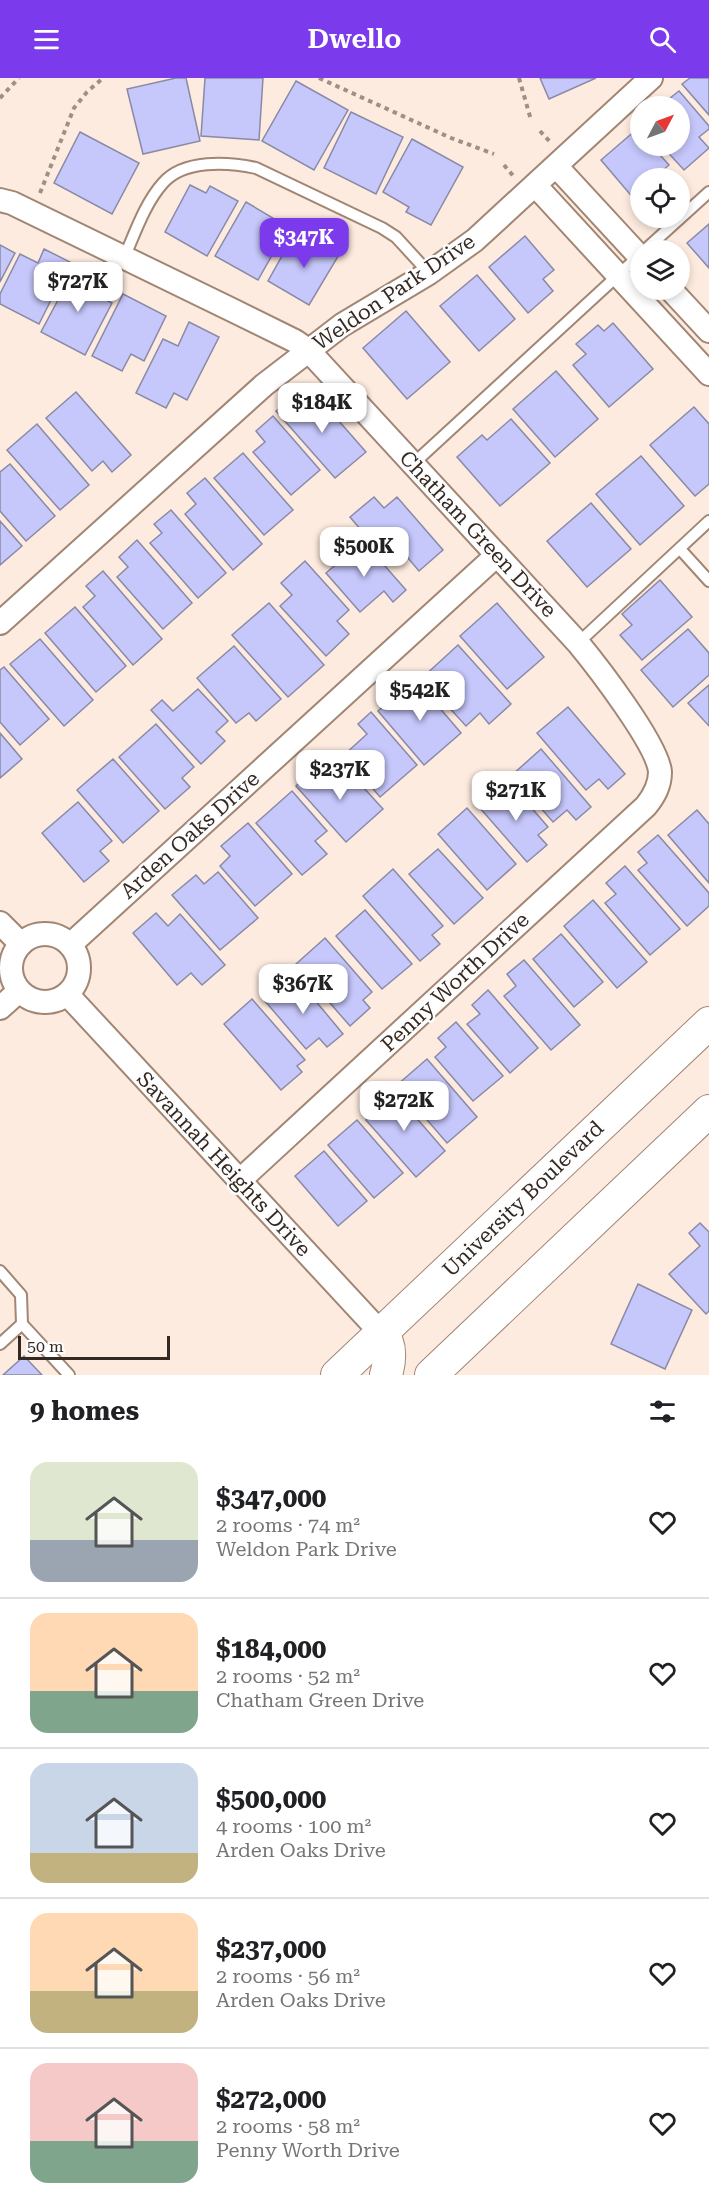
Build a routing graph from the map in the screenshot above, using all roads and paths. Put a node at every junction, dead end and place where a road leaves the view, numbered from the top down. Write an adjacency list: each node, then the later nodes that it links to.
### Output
1 (19, 78): 6 (path)
2 (104, 78): 12 (path)
3 (319, 78): 8 (path)
4 (519, 78): 7 (path)
5 (651, 78): 9 (street, Weldon Park Drive)
6 (0, 98)
7 (531, 120)
8 (494, 154)
9 (556, 165): 10 (street, Weldon Park Drive); 15 (street)
10 (535, 185): 18 (street, Weldon Park Drive); 19 (street)
11 (709, 192): 14 (lane)
12 (40, 193)
13 (0, 200): 16 (street, Chatham Green Drive)
14 (656, 240)
15 (630, 242)
16 (124, 258): 18 (lane); 22 (street, Chatham Green Drive)
17 (630, 264): 19 (lane)
18 (429, 273): 22 (street, Weldon Park Drive)
19 (618, 275): 23 (street); 24 (lane)
20 (680, 300): 21 (street)
21 (709, 331)
22 (308, 350): 24 (street, Chatham Green Drive); 29 (street, Weldon Park Drive)
23 (709, 374)
24 (413, 464): 27 (street, Chatham Green Drive)
25 (709, 521): 26 (lane)
26 (680, 549): 28 (lane); 30 (lane)
27 (497, 555): 30 (street, Chatham Green Drive); 34 (street, Arden Oaks Drive)
28 (709, 580)
29 (0, 623)
30 (578, 643): 31 (street, Chatham Green Drive)
31 (660, 776): 40 (street, Penny Worth Drive)
32 (0, 923): 33 (street)
33 (21, 944): 34 (street); 35 (street)
34 (70, 945): 36 (street)
35 (19, 991): 36 (street); 37 (street)
36 (67, 994): 40 (street, Savannah Heights Drive)
37 (0, 1008)
38 (709, 1023): 43 (main road, University Boulevard)
39 (709, 1111): 48 (main road)
40 (239, 1181): 43 (street, Savannah Heights Drive)
41 (0, 1271): 42 (lane)
42 (22, 1324): 44 (lane); 45 (lane)
43 (382, 1334): 46 (main road, University Boulevard); 47 (main road)
44 (0, 1344)
45 (69, 1375)
46 (337, 1375)
47 (386, 1375)
48 (431, 1375)

